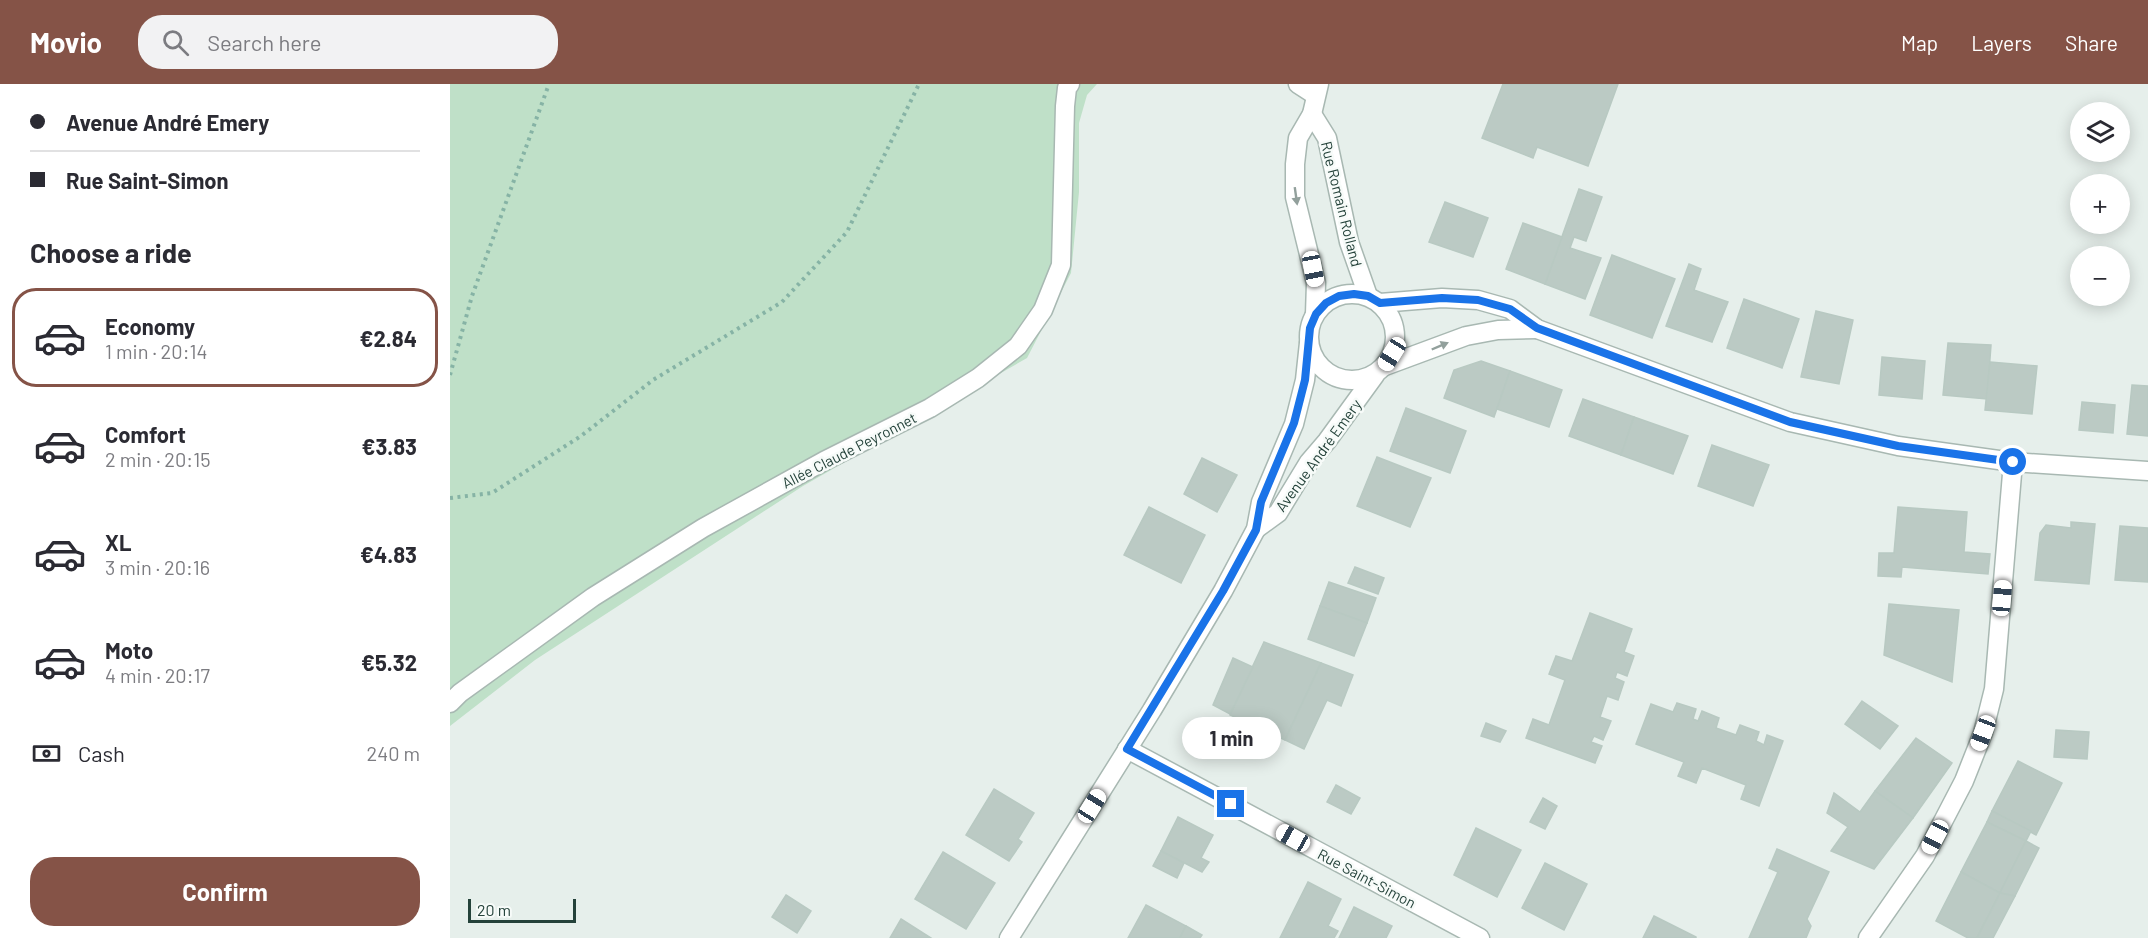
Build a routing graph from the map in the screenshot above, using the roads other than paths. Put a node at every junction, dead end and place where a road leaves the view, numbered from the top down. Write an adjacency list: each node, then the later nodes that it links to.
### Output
1 (1070, 84): 13 (street, Allée Claude Peyronnet)
2 (1298, 84): 3 (street)
3 (1317, 89): 4 (street, Rue Romain Rolland)
4 (1312, 114): 5 (street, Rue Romain Rolland); 6 (street, Rue Romain Rolland, one-way to 6)
5 (1374, 300): 6 (street); 7 (street); 9 (street)
6 (1316, 314): 8 (street)
7 (1537, 328): 9 (street, one-way to 7); 10 (street)
8 (1309, 343): 9 (street); 12 (street, Avenue André Emery)
9 (1380, 370): 12 (street, Avenue André Emery)
10 (2013, 462): 11 (street); 17 (street)
11 (2148, 471)
12 (1256, 530): 14 (street, Avenue André Emery)
13 (450, 702)
14 (1127, 749): 15 (street, Avenue André Emery); 16 (street, Rue Saint-Simon)
15 (1009, 938)
16 (1480, 938)
17 (1868, 938)

